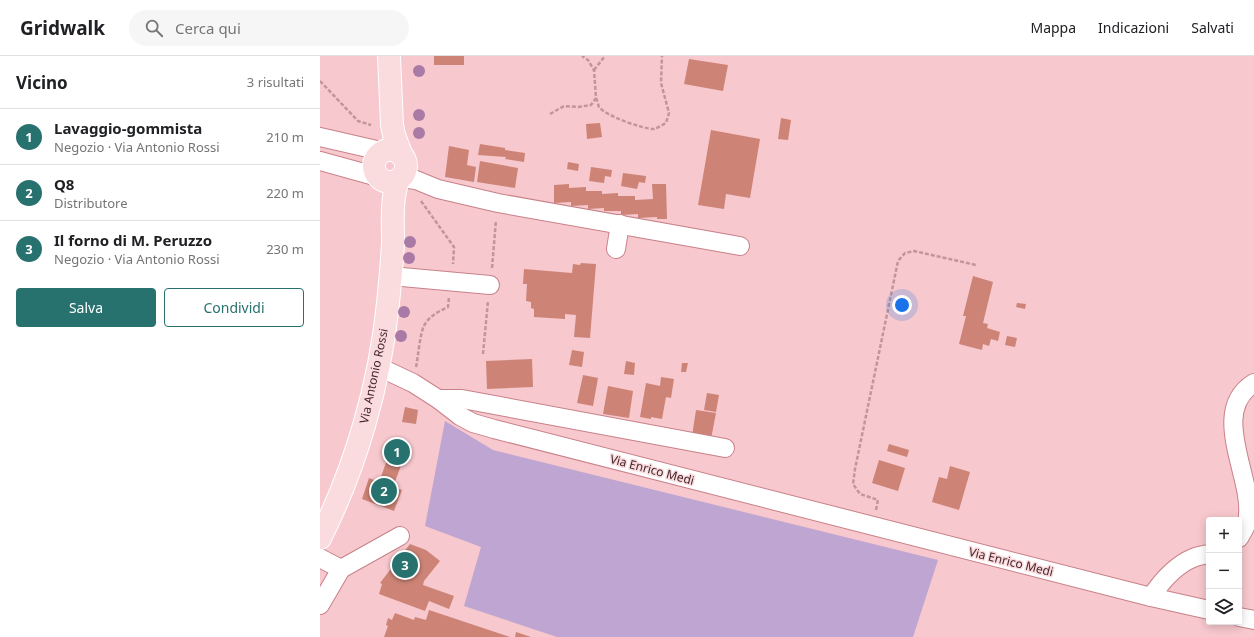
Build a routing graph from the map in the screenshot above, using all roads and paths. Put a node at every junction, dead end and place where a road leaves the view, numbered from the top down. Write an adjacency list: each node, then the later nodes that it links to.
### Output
1 (389, 56): 9 (main road, Via Antonio Rossi)
2 (582, 56): 5 (path)
3 (605, 56): 5 (path)
4 (662, 56): 7 (path)
5 (594, 70): 7 (path)
6 (320, 81): 9 (path)
7 (596, 98): 8 (path)
8 (550, 114)
9 (381, 125): 12 (main road, Via Antonio Rossi)
10 (320, 137): 12 (street)
11 (320, 161): 12 (street)
12 (394, 169): 13 (street); 17 (main road, Via Antonio Rossi)
13 (620, 224): 14 (street); 15 (street)
14 (740, 246)
15 (616, 249)
16 (976, 265): 23 (path)
17 (391, 276): 18 (street); 19 (main road, Via Antonio Rossi)
18 (490, 285)
19 (379, 367): 21 (street, Via Enrico Medi); 26 (main road, Via Antonio Rossi)
20 (1254, 383): 24 (street)
21 (438, 398): 22 (street, Via Enrico Medi); 23 (street, Via Enrico Medi)
22 (725, 448)
23 (872, 526): 30 (street, Via Enrico Medi)
24 (1242, 533)
25 (400, 536): 29 (street)
26 (320, 538)
27 (1206, 555): 30 (street)
28 (320, 558): 29 (street)
29 (341, 569): 31 (street)
30 (1151, 597): 32 (street, Via Enrico Medi)
31 (320, 605)
32 (1206, 609)

